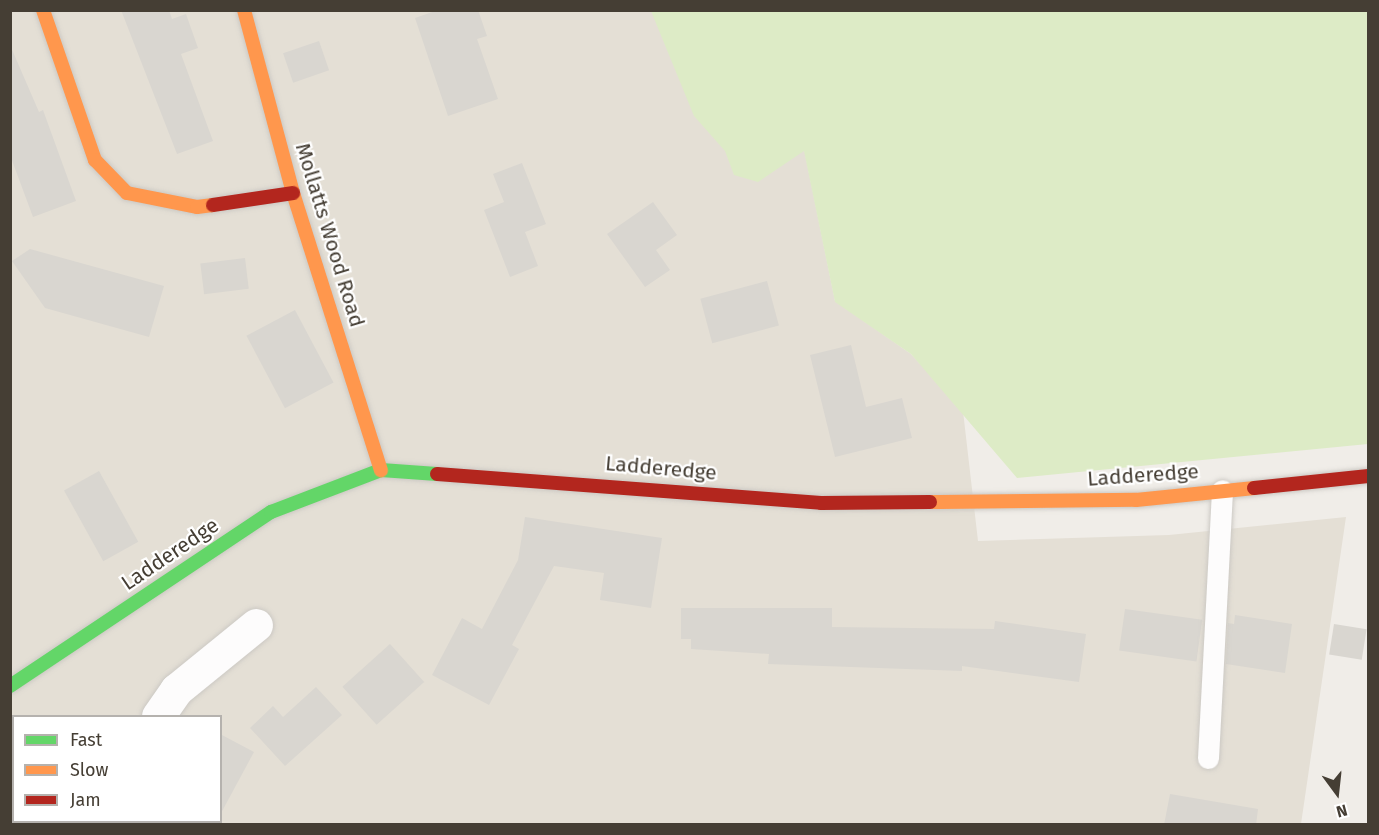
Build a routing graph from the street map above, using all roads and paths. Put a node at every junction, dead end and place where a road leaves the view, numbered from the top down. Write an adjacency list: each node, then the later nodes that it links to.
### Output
1 (43, 10): 3 (main road)
2 (244, 10): 3 (main road, Mollatts Wood Road)
3 (293, 193): 4 (main road, Mollatts Wood Road)
4 (381, 470): 6 (main road, Ladderedge); 8 (main road, Ladderedge)
5 (1368, 476): 6 (main road, Ladderedge)
6 (1222, 490): 10 (lane)
7 (256, 625): 9 (street)
8 (10, 686)
9 (159, 715)
10 (1208, 758)

